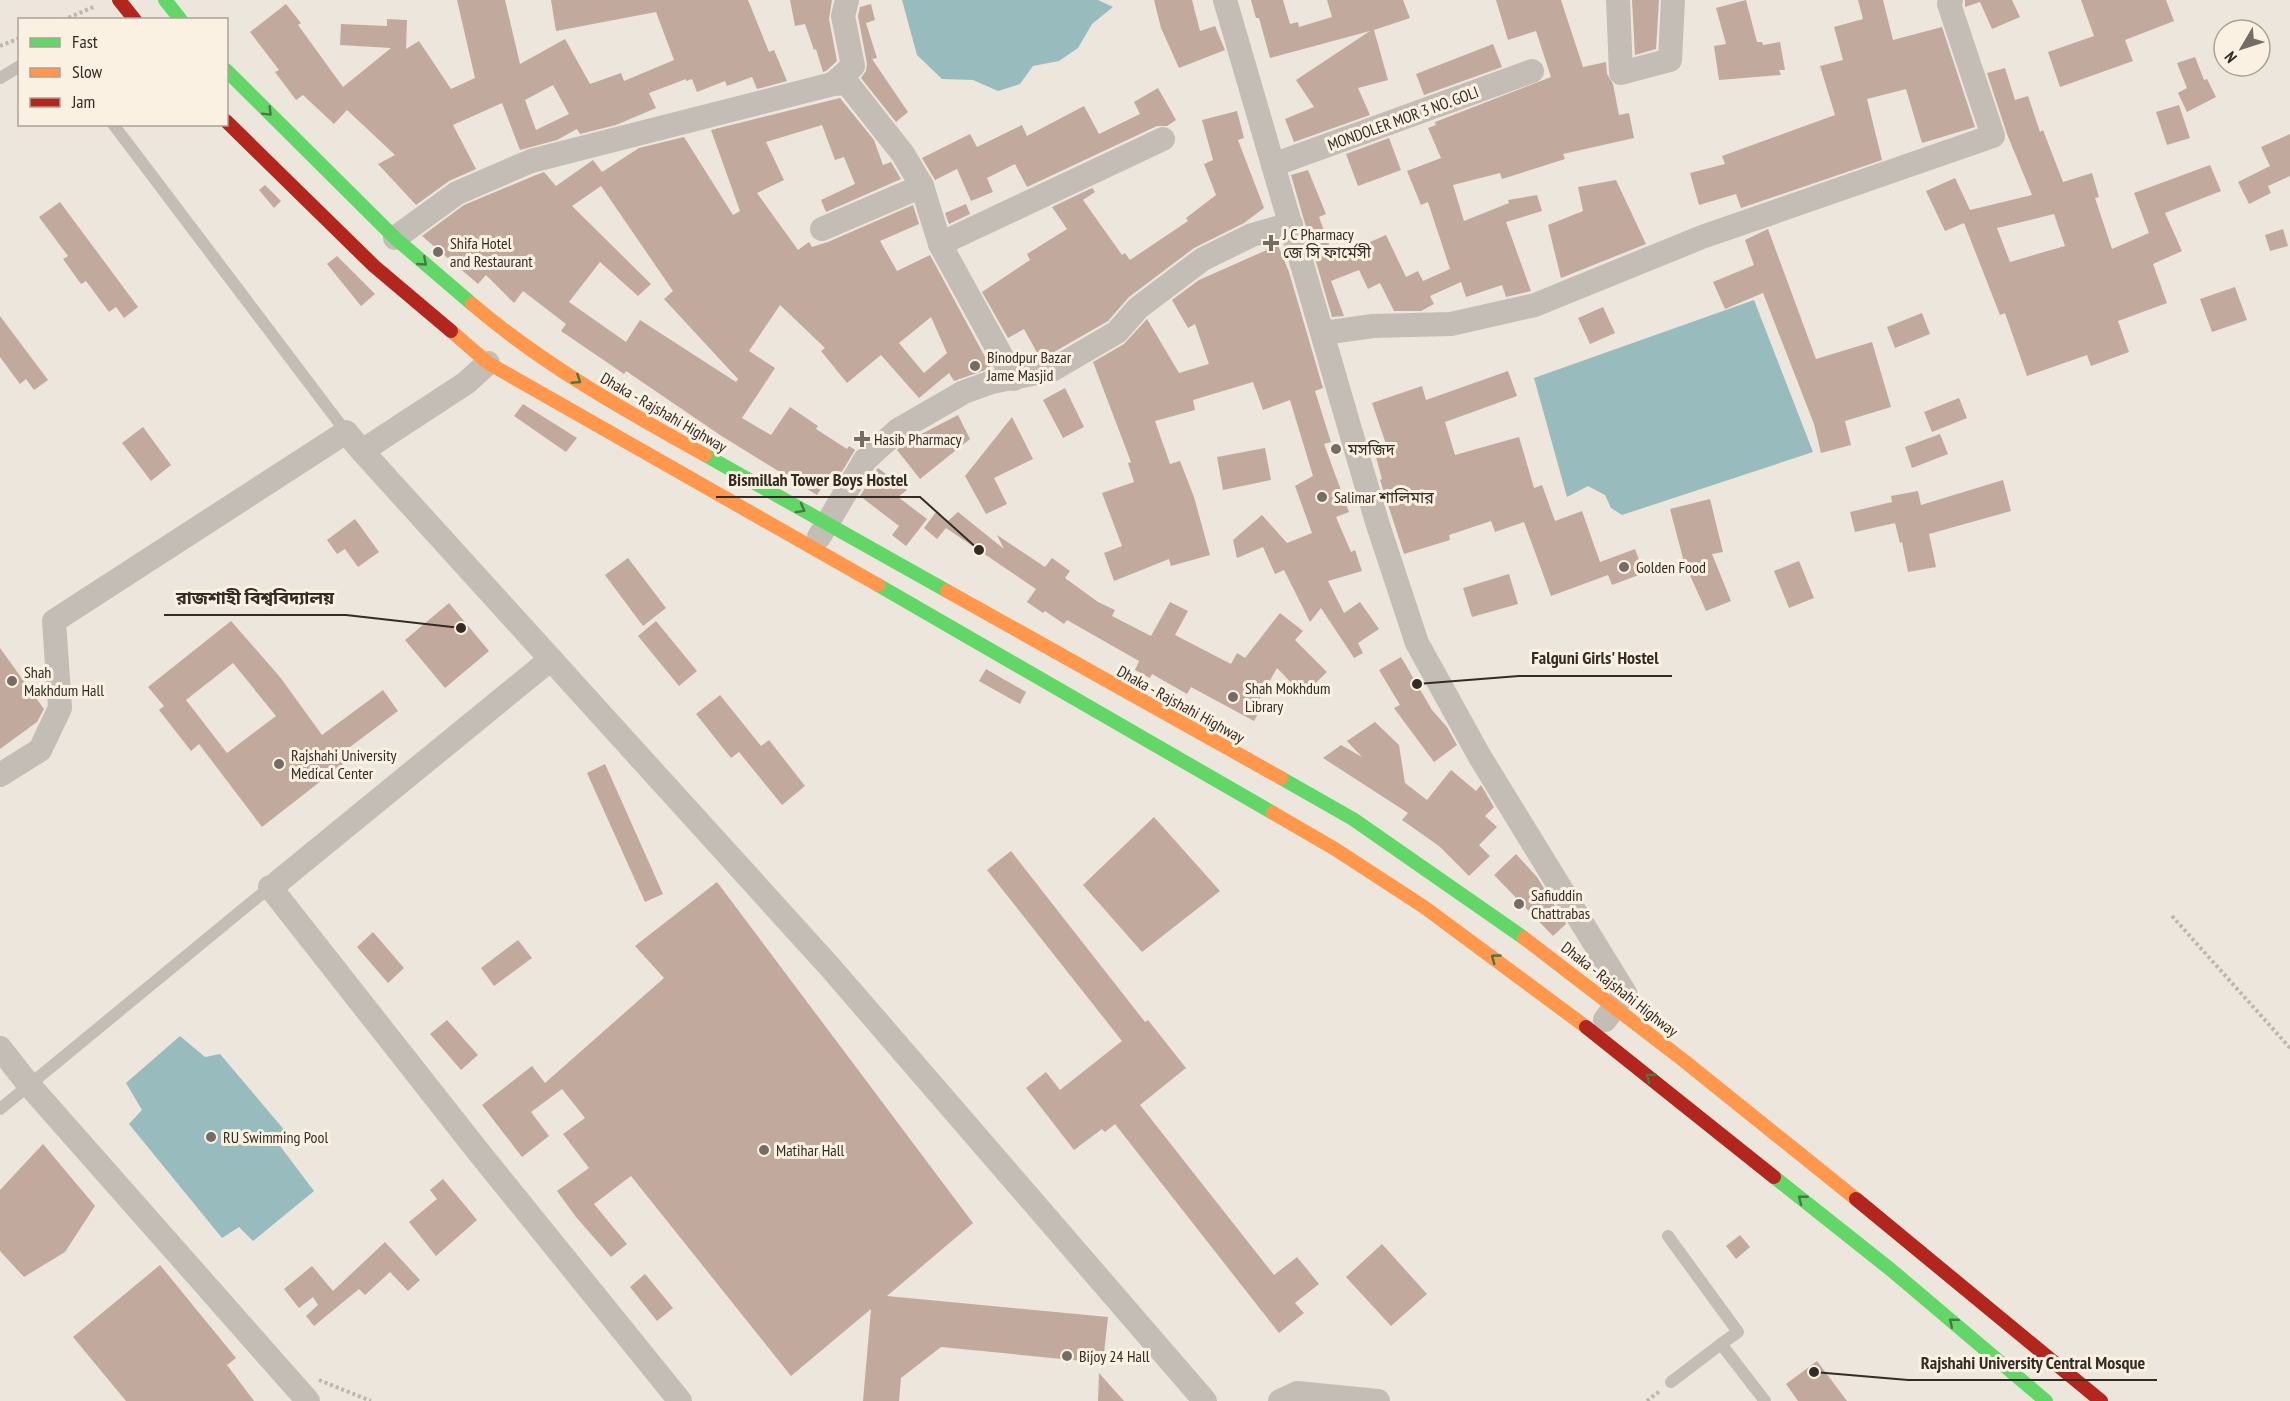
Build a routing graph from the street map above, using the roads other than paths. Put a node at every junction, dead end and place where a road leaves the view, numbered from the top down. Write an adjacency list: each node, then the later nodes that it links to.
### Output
1 (119, 0): 8 (highway)
2 (165, 0): 9 (highway)
3 (847, 0): 14 (street)
4 (1225, 0): 18 (street)
5 (1618, 0): 6 (street)
6 (1672, 0)
7 (1951, 0): 24 (street)
8 (133, 18)
9 (179, 18)
10 (18, 67): 13 (lane)
11 (1532, 70): 18 (street, MONDOLER MOR 3 NO. GOLI)
12 (228, 72): 22 (highway, Dhaka - Rajshahi Highway, one-way to 22)
13 (0, 78)
14 (832, 84): 19 (street); 22 (street)
15 (228, 123): 25 (highway)
16 (115, 126): 27 (lane)
17 (1162, 139): 23 (street)
18 (1274, 165): 20 (street)
19 (922, 186): 21 (street); 23 (street)
20 (1290, 224): 24 (street); 26 (street)
21 (822, 229)
22 (395, 238): 29 (highway, Dhaka - Rajshahi Highway, one-way to 29)
23 (940, 244): 26 (street)
24 (1323, 333): 34 (street)
25 (488, 363): 28 (street); 30 (highway)
26 (1014, 379): 29 (street)
27 (346, 432): 28 (street); 32 (street)
28 (362, 451): 31 (street)
29 (827, 524): 30 (street); 34 (highway, Dhaka - Rajshahi Highway)
30 (813, 547): 35 (highway, one-way to 30)
31 (551, 659): 33 (street); 44 (street)
32 (0, 775)
33 (274, 885): 37 (lane); 43 (street)
34 (1615, 1005): 35 (street); 49 (highway, Dhaka - Rajshahi Highway)
35 (1595, 1034): 48 (highway, one-way to 35)
36 (0, 1047): 37 (street)
37 (29, 1085): 38 (lane); 42 (street)
38 (0, 1109)
39 (1668, 1236): 40 (lane)
40 (1721, 1344): 41 (lane); 47 (lane)
41 (1671, 1382)
42 (308, 1401)
43 (680, 1401)
44 (1205, 1401)
45 (1280, 1401): 46 (street)
46 (1378, 1401)
47 (1764, 1401)
48 (2046, 1401)
49 (2101, 1401)

